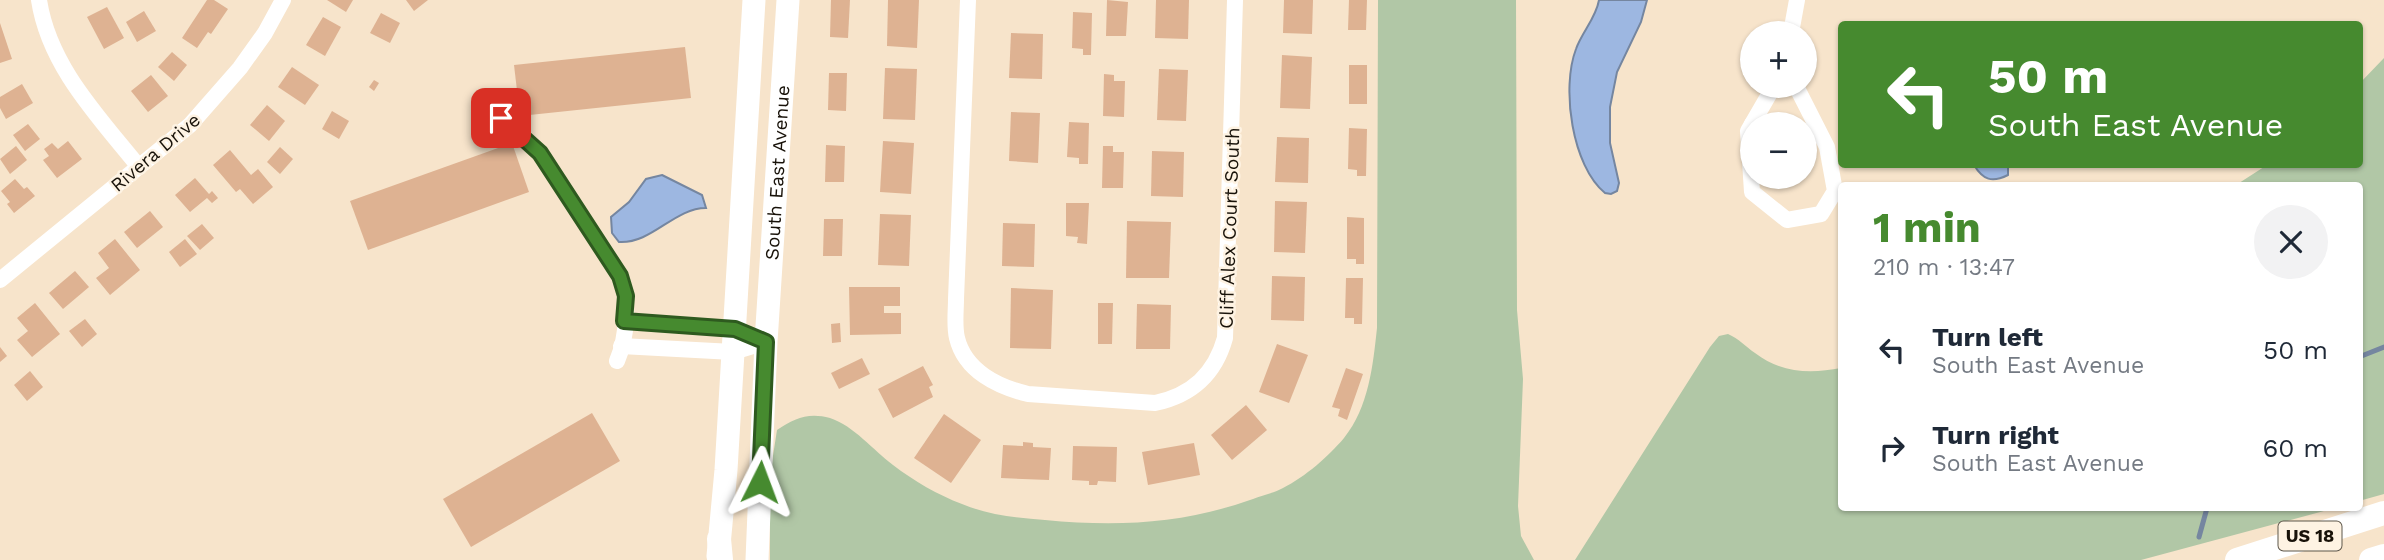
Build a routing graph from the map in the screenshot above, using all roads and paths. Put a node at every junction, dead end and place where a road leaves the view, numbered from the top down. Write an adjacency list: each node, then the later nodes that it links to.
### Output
1 (40, 0): 11 (street)
2 (283, 0): 11 (street, Rivera Drive)
3 (754, 0): 15 (main road, South East Avenue)
4 (788, 0): 16 (main road, South East Avenue)
5 (968, 0): 6 (street, Cliff Alex Court South)
6 (1235, 0)
7 (1797, 0): 8 (street)
8 (1793, 21)
9 (494, 113): 14 (street)
10 (1817, 126): 12 (street)
11 (139, 167): 13 (street, Rivera Drive)
12 (1752, 189)
13 (0, 281)
14 (624, 321): 15 (street); 15 (street)
15 (734, 340): 16 (street); 18 (main road, South East Avenue)
16 (766, 342): 20 (main road, South East Avenue)
17 (2384, 513): 21 (main road, US 18)
18 (719, 553)
19 (2384, 556): 22 (main road)
20 (757, 560)
21 (2237, 560)
22 (2371, 560)

